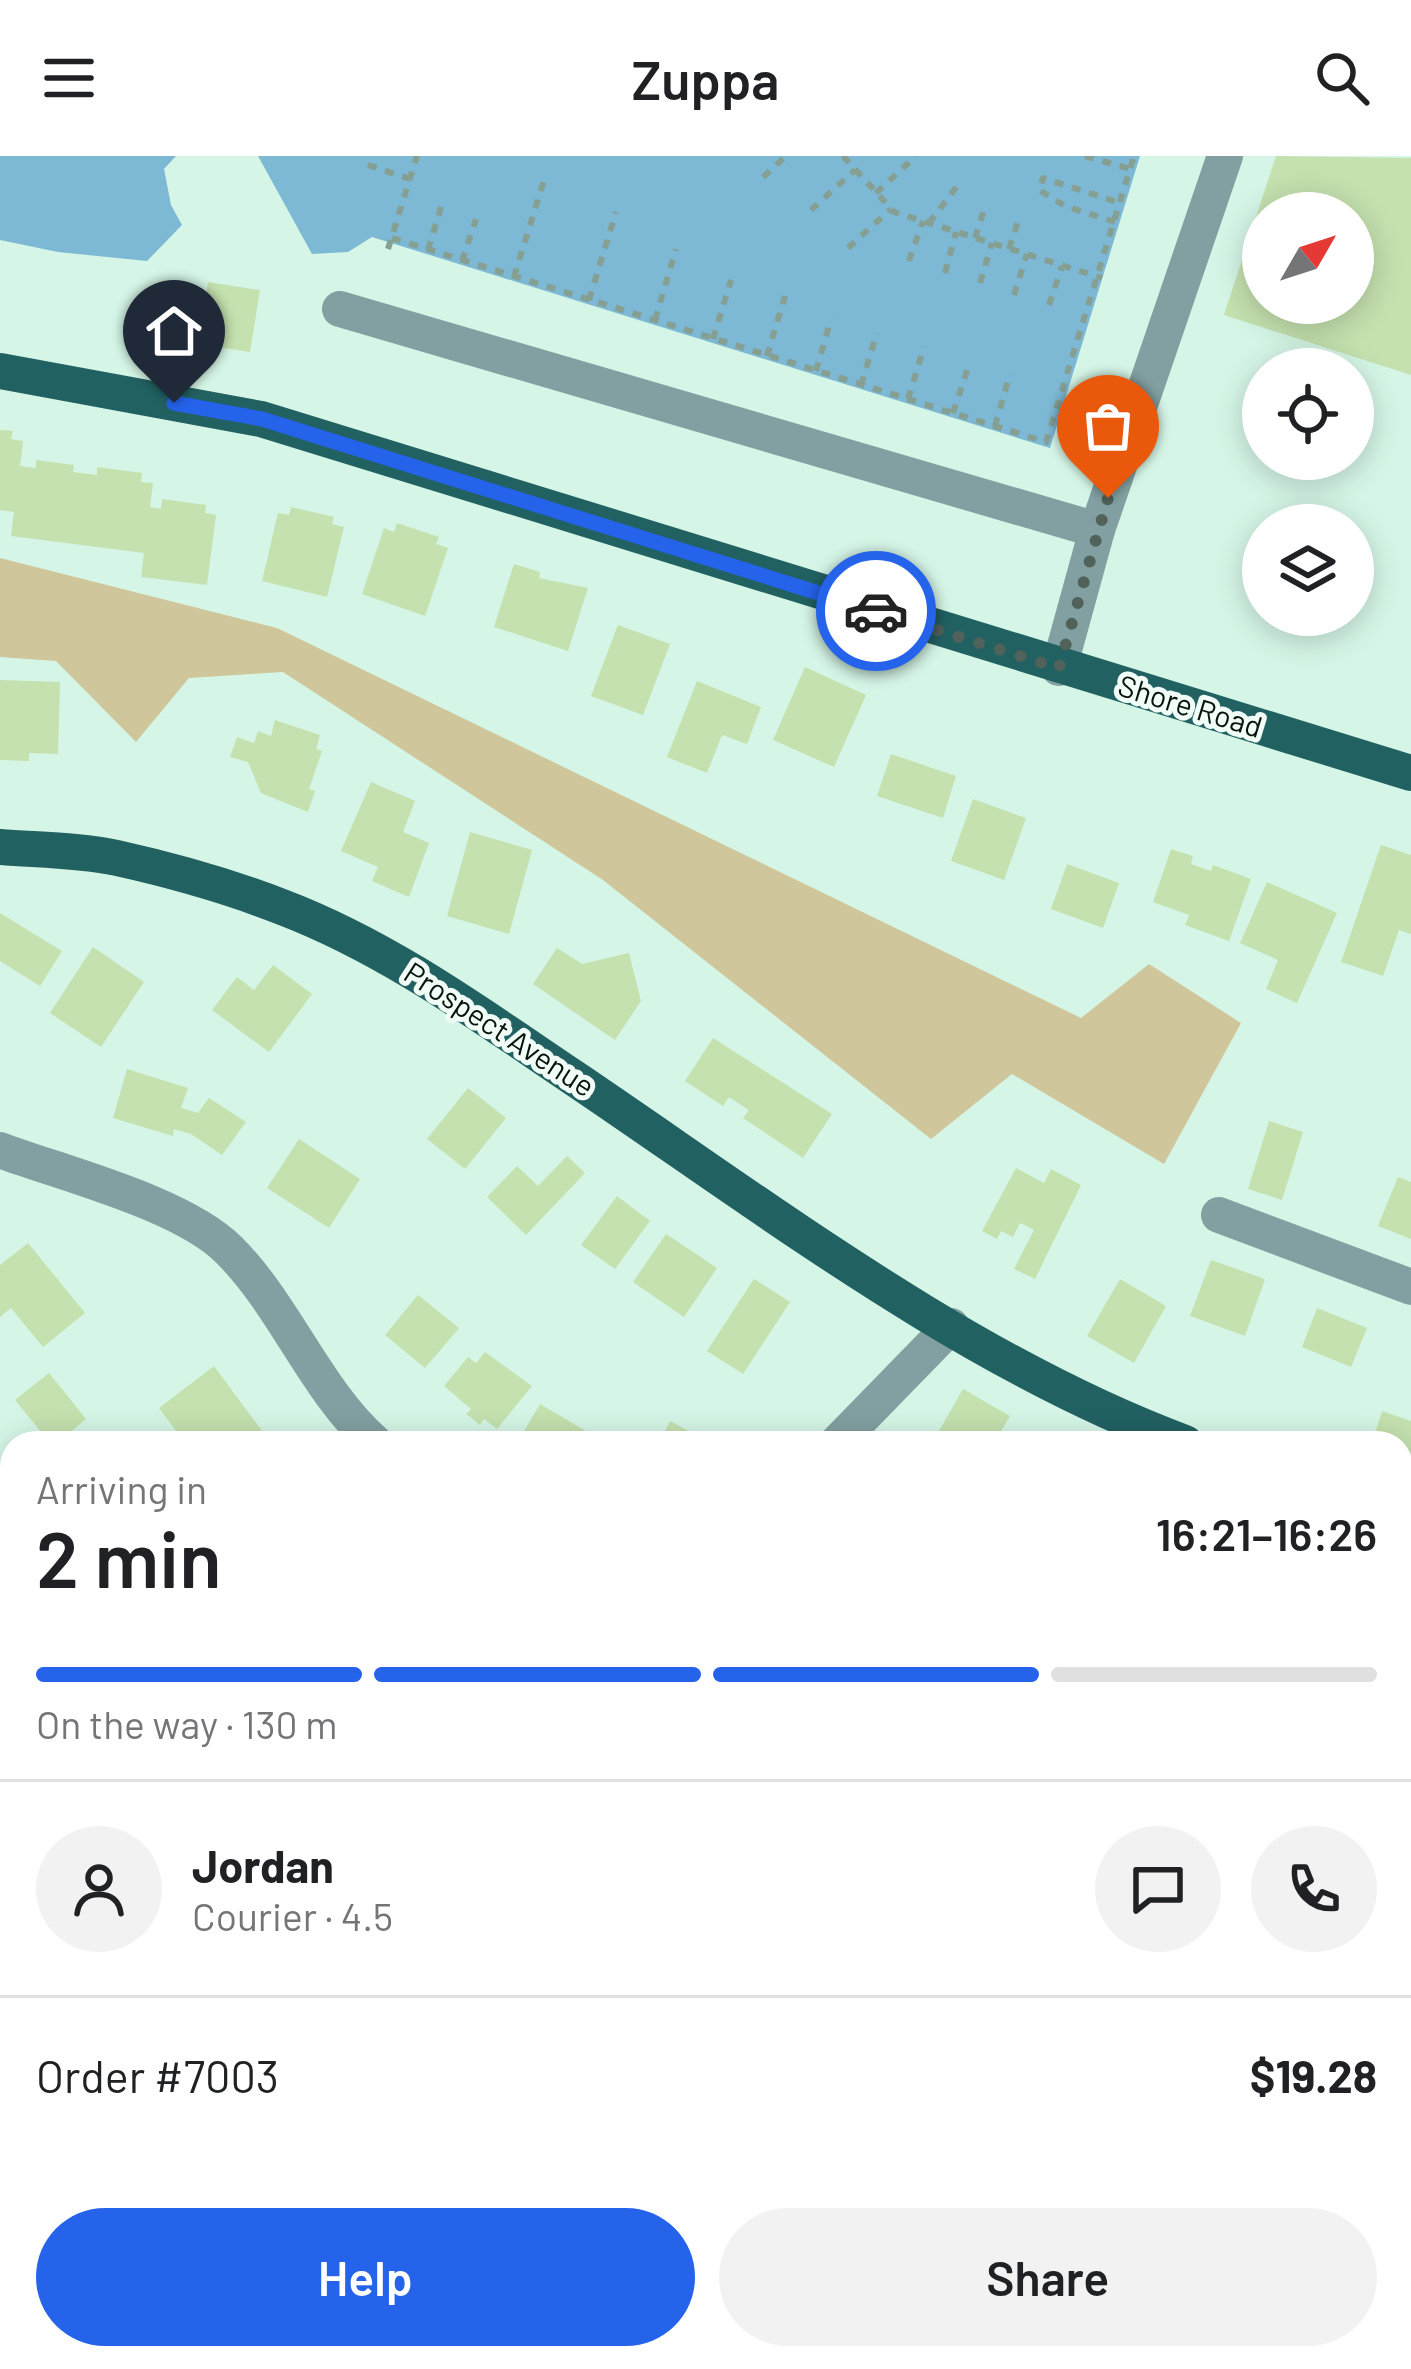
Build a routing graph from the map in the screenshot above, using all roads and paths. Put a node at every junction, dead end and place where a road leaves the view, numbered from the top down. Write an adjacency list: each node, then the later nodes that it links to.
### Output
1 (417, 156): 12 (path)
2 (786, 156): 11 (path)
3 (843, 156): 10 (path)
4 (916, 156): 15 (path)
5 (1085, 156): 9 (path)
6 (1134, 156): 9 (path)
7 (1226, 156): 63 (street)
8 (368, 165): 12 (path)
9 (1130, 169): 17 (path)
10 (855, 170): 15 (path); 20 (path)
11 (763, 177)
12 (410, 179): 27 (path)
13 (544, 180): 40 (path)
14 (958, 185): 24 (path)
15 (876, 193): 19 (path)
16 (986, 203): 28 (path)
17 (1120, 203): 25 (path); 25 (path)
18 (441, 207): 34 (path)
19 (891, 209): 24 (path); 30 (path)
20 (811, 210)
21 (616, 212): 46 (path)
22 (1020, 214): 33 (path)
23 (476, 219): 36 (path)
24 (926, 222): 26 (path); 37 (path)
25 (1114, 222): 41 (path)
26 (956, 232): 28 (path); 39 (path)
27 (392, 238): 31 (path); 34 (path)
28 (975, 238): 29 (path)
29 (992, 243): 33 (path); 43 (path)
30 (848, 248)
31 (388, 249)
32 (676, 249): 50 (path)
33 (1010, 249): 35 (path)
34 (428, 250): 36 (path)
35 (1027, 254): 38 (path); 44 (path)
36 (462, 261): 40 (path)
37 (909, 261)
38 (1062, 266): 41 (path); 47 (path)
39 (945, 273)
40 (514, 277): 46 (path)
41 (1100, 278): 62 (path)
42 (731, 280): 52 (path)
43 (980, 283)
44 (1014, 295)
45 (785, 296): 54 (path)
46 (589, 300): 50 (path)
47 (1049, 305)
48 (340, 309): 63 (street)
49 (831, 319): 57 (path)
50 (655, 320): 52 (path)
51 (877, 333): 59 (path)
52 (713, 339): 54 (path)
53 (924, 347): 60 (path)
54 (767, 356): 57 (path)
55 (970, 362): 61 (path)
56 (0, 371): 64 (main road, Shore Road)
57 (816, 371): 59 (path)
58 (1010, 374): 62 (path)
59 (860, 385): 60 (path)
60 (908, 399): 61 (path)
61 (953, 413): 62 (path)
62 (994, 426)
63 (1097, 530): 64 (street)
64 (1059, 668): 65 (main road, Shore Road)
65 (1411, 773)
66 (0, 847): 70 (main road, Prospect Avenue)
67 (0, 1150): 71 (street)
68 (1219, 1215): 69 (street)
69 (1411, 1287)
70 (951, 1326): 72 (street); 73 (main road, Prospect Avenue)
71 (363, 1431)
72 (849, 1431)
73 (1152, 1431)

